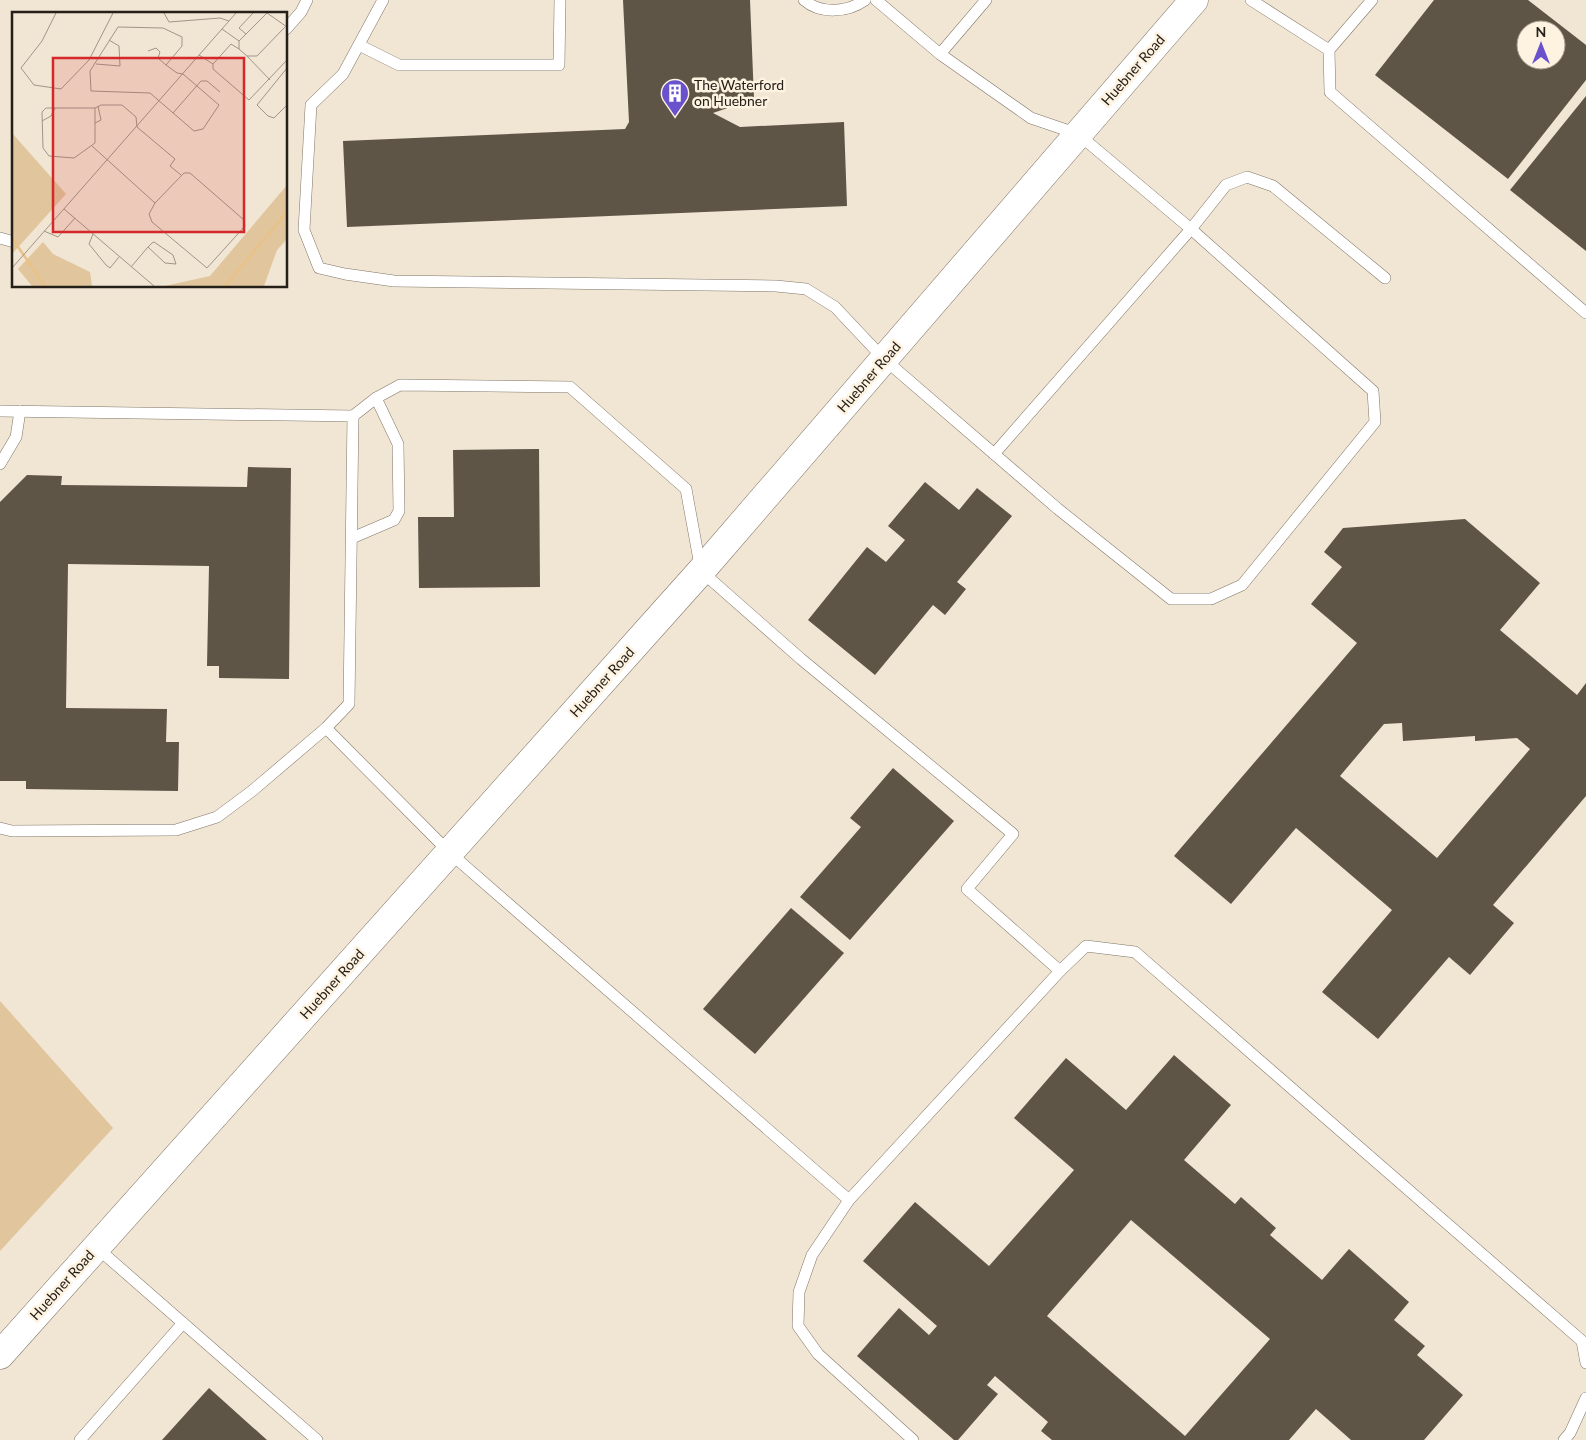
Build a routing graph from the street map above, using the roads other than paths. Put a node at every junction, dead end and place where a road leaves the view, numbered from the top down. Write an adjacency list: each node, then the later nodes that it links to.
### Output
1 (307, 0): 11 (lane)
2 (383, 0): 12 (lane)
3 (560, 0): 12 (lane)
4 (804, 0): 5 (lane)
5 (865, 0)
6 (876, 0): 14 (lane)
7 (986, 0): 14 (lane)
8 (1194, 0): 15 (main road, Huebner Road)
9 (1251, 0): 13 (lane)
10 (1372, 0): 13 (lane)
11 (288, 27)
12 (359, 45): 19 (lane)
13 (1329, 50): 18 (lane)
14 (940, 54): 15 (lane)
15 (1078, 134): 16 (lane); 19 (main road, Huebner Road)
16 (1191, 229): 17 (lane); 24 (lane); 24 (lane)
17 (1385, 278)
18 (1586, 312)
19 (884, 359): 24 (lane); 27 (main road, Huebner Road)
20 (376, 398): 23 (lane); 26 (lane); 27 (lane)
21 (0, 411): 22 (lane)
22 (20, 411): 23 (lane); 25 (lane)
23 (352, 416): 26 (lane)
24 (994, 454)
25 (0, 464)
26 (352, 538): 28 (lane)
27 (701, 571): 30 (main road, Huebner Road); 31 (lane)
28 (326, 728): 29 (lane); 30 (lane)
29 (0, 828)
30 (450, 853): 32 (lane); 33 (main road, Huebner Road)
31 (1060, 971): 32 (lane); 36 (lane)
32 (849, 1200): 40 (lane)
33 (96, 1247): 34 (lane); 35 (main road, Huebner Road)
34 (183, 1323): 38 (lane); 39 (lane)
35 (0, 1355)
36 (1586, 1363)
37 (1586, 1398): 41 (lane)
38 (80, 1440)
39 (317, 1440)
40 (913, 1440)
41 (1564, 1440)

